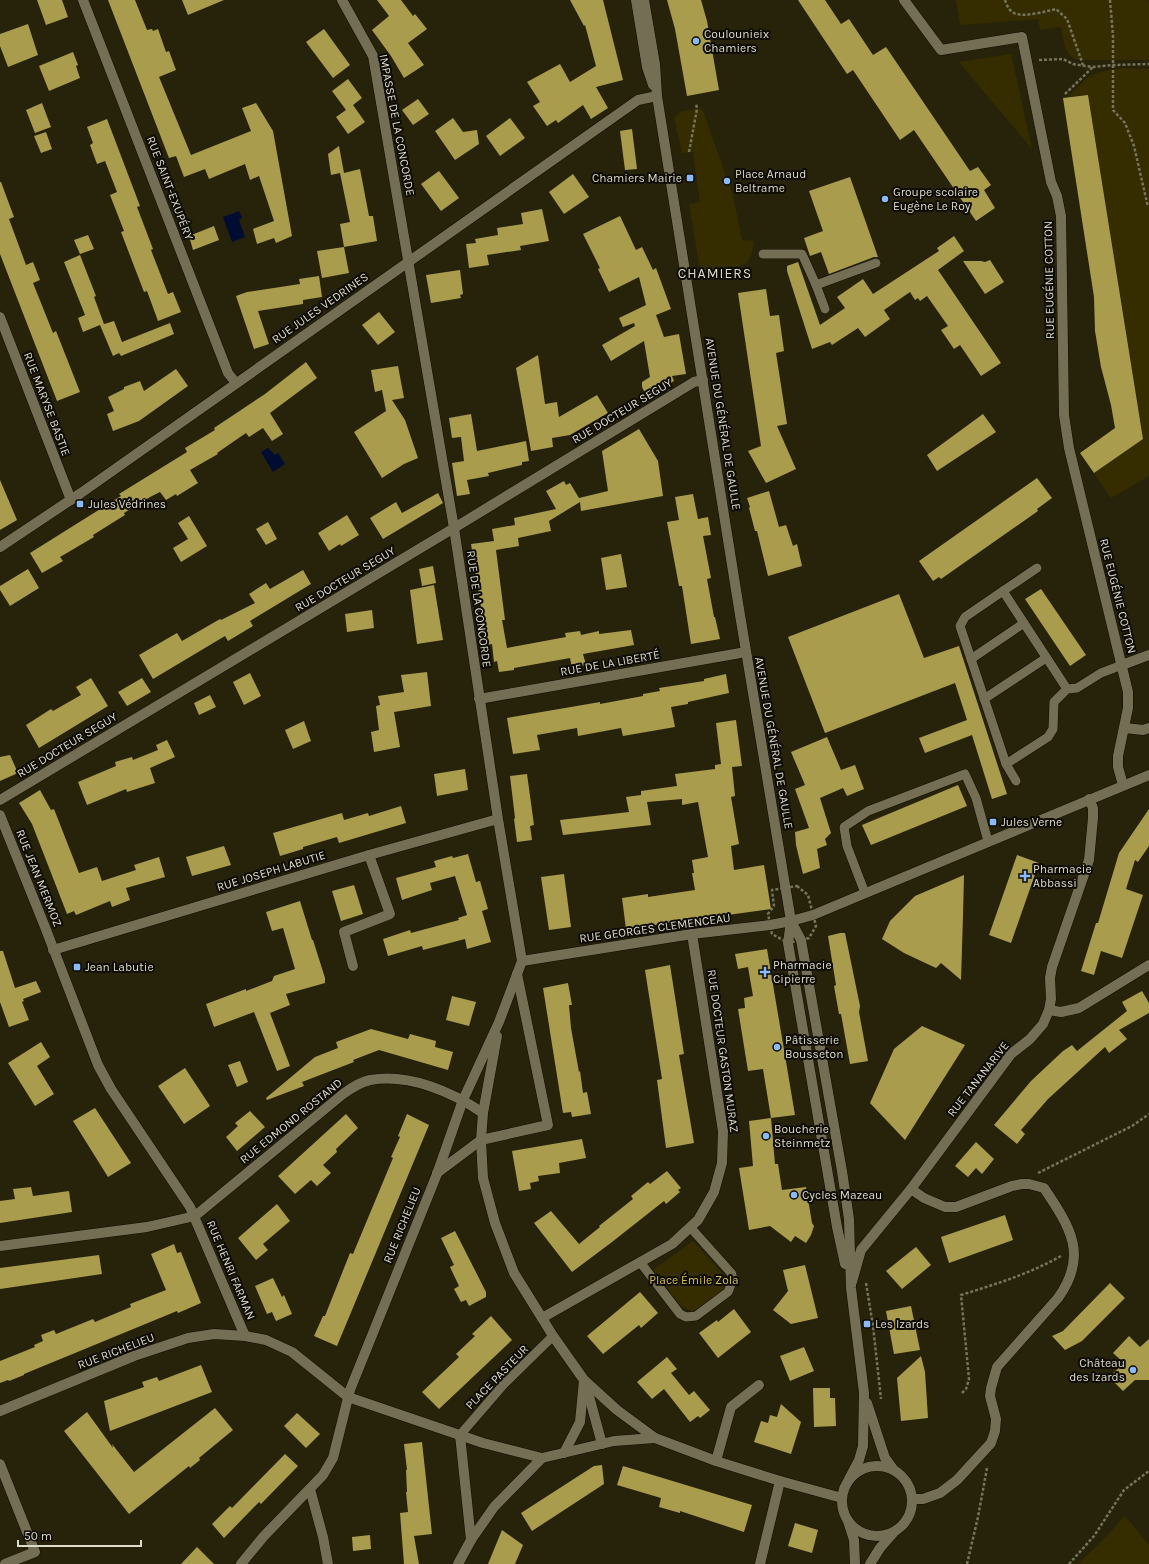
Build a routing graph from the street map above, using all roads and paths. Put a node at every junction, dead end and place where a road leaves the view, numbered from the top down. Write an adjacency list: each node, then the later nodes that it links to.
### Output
1 (83, 0): 25 (street, RUE SAINT-EXUPÉRY)
2 (342, 0): 19 (street, IMPASSE DE LA CONCORDE)
3 (636, 0): 14 (street, AVENUE DU GÉNÉRAL DE GAULLE)
4 (644, 0): 14 (street, AVENUE DU GÉNÉRAL DE GAULLE)
5 (904, 0): 8 (street, RUE EUGÉNIE COTTON)
6 (1005, 0): 11 (path)
7 (1110, 0): 10 (path)
8 (1027, 60): 11 (path); 36 (street, RUE EUGÉNIE COTTON)
9 (1149, 64): 10 (path)
10 (1113, 65): 12 (path); 17 (path)
11 (1084, 66): 12 (path)
12 (1094, 67): 13 (path)
13 (1066, 94)
14 (657, 96): 19 (street, RUE JULES VEDRINES); 24 (street, AVENUE DU GÉNÉRAL DE GAULLE)
15 (696, 103): 16 (path)
16 (689, 152)
17 (1148, 207)
18 (763, 254): 21 (lane)
19 (409, 262): 25 (street, RUE JULES VEDRINES); 27 (street, RUE DE LA CONCORDE)
20 (876, 263): 21 (lane)
21 (816, 285): 22 (lane)
22 (825, 310)
23 (0, 317): 26 (street, RUE MARYSE BASTIE)
24 (703, 380): 27 (street, RUE DOCTEUR SEGUY); 32 (street, AVENUE DU GÉNÉRAL DE GAULLE)
25 (236, 383): 26 (street, RUE JULES VEDRINES)
26 (70, 500): 28 (street, RUE JULES VEDRINES)
27 (454, 528): 38 (street, RUE DE LA CONCORDE); 47 (street, RUE DOCTEUR SEGUY)
28 (0, 547)
29 (1037, 568): 30 (lane)
30 (1003, 591): 31 (lane); 34 (lane)
31 (1024, 623): 33 (lane); 34 (lane)
32 (746, 652): 38 (street, RUE DE LA LIBERTÉ); 53 (street, AVENUE DU GÉNÉRAL DE GAULLE)
33 (1046, 658): 37 (lane); 39 (lane)
34 (971, 659): 39 (lane)
35 (1148, 659): 36 (street)
36 (1122, 665): 37 (lane); 40 (street, RUE EUGÉNIE COTTON)
37 (1067, 689): 42 (lane)
38 (479, 699): 49 (street, RUE DE LA CONCORDE)
39 (984, 699): 42 (lane)
40 (1125, 728): 41 (street); 45 (street, RUE EUGÉNIE COTTON)
41 (1149, 728)
42 (1006, 764): 44 (lane)
43 (1149, 775): 45 (street, RUE GEORGES CLEMENCEAU)
44 (1016, 781)
45 (1124, 785): 46 (street, RUE GEORGES CLEMENCEAU)
46 (1089, 799): 50 (street, RUE GEORGES CLEMENCEAU); 60 (street, RUE TANANARIVE)
47 (0, 800)
48 (0, 816): 55 (street, RUE JEAN MERMOZ)
49 (498, 819): 51 (street, RUE JOSEPH LABUTIE); 56 (street, RUE DE LA CONCORDE)
50 (988, 841): 52 (street, RUE GEORGES CLEMENCEAU); 52 (lane)
51 (369, 855): 55 (street, RUE JOSEPH LABUTIE); 58 (street)
52 (865, 893): 53 (street, RUE GEORGES CLEMENCEAU)
53 (791, 921): 54 (street, RUE GEORGES CLEMENCEAU); 74 (street, AVENUE DU GÉNÉRAL DE GAULLE)
54 (692, 934): 56 (street, RUE GEORGES CLEMENCEAU); 70 (street, RUE DOCTEUR GASTON MURAZ)
55 (53, 950): 69 (street, RUE HENRI FARMAN)
56 (522, 961): 59 (street)
57 (1149, 965): 60 (street)
58 (353, 966)
59 (517, 974): 61 (street); 65 (street)
60 (1049, 1010): 68 (street, RUE TANANARIVE)
61 (499, 1022): 62 (street, RUE RICHELIEU); 63 (street)
62 (463, 1100): 63 (street, RUE EDMOND ROSTAND); 66 (street, RUE RICHELIEU); 69 (street, RUE EDMOND ROSTAND)
63 (484, 1113): 65 (street)
64 (1149, 1114): 67 (path)
65 (481, 1140): 66 (street); 75 (street)
66 (437, 1174): 82 (street, RUE RICHELIEU)
67 (1029, 1184): 68 (street); 72 (street)
68 (911, 1189): 74 (street, RUE TANANARIVE)
69 (195, 1216): 71 (street, RUE EDMOND ROSTAND); 76 (street, RUE HENRI FARMAN)
70 (690, 1227): 73 (street, RUE DOCTEUR GASTON MURAZ); 73 (lane)
71 (0, 1246)
72 (1074, 1251): 81 (path); 98 (street)
73 (640, 1262): 75 (street, RUE DOCTEUR GASTON MURAZ)
74 (850, 1288): 80 (street)
75 (542, 1318): 77 (street)
76 (245, 1336): 82 (street, RUE HENRI FARMAN); 83 (street, RUE RICHELIEU)
77 (553, 1336): 78 (street); 84 (lane, PLACE PASTEUR)
78 (584, 1380): 85 (street); 86 (street); 87 (street)
79 (759, 1385): 89 (street)
80 (864, 1393): 92 (street); 94 (street)
81 (962, 1393)
82 (348, 1397): 84 (street, RUE HENRI FARMAN); 96 (street, RUE RICHELIEU)
83 (0, 1411)
84 (460, 1435): 88 (street, RUE HENRI FARMAN); 101 (street)
85 (655, 1438): 86 (street); 89 (street)
86 (602, 1444): 87 (street)
87 (564, 1453): 88 (street)
88 (542, 1458): 101 (street)
89 (716, 1461): 95 (street)
90 (0, 1464): 102 (street)
91 (987, 1465): 109 (path)
92 (893, 1469): 94 (street); 98 (street)
93 (1149, 1471): 110 (path)
94 (849, 1479): 97 (street)
95 (780, 1482): 97 (street); 106 (street)
96 (310, 1489): 103 (street, RUE RICHELIEU); 104 (street)
97 (842, 1498): 99 (street)
98 (912, 1499): 100 (street)
99 (848, 1522): 100 (street); 107 (street)
100 (896, 1531): 108 (street)
101 (471, 1540): 105 (street)
102 (5, 1564)
103 (241, 1564)
104 (328, 1564)
105 (458, 1564)
106 (760, 1564)
107 (855, 1564)
108 (870, 1564)
109 (967, 1564)
110 (1069, 1564)

